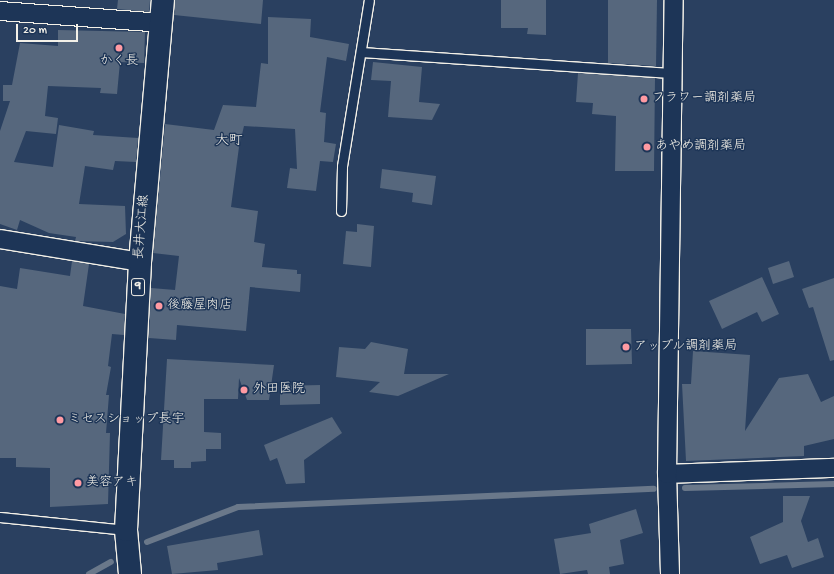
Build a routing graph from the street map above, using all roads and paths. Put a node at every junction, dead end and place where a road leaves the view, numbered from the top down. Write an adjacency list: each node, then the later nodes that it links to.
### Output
1 (163, 0): 5 (main road, 長井大江線 / 9)
2 (369, 0): 6 (lane)
3 (674, 0): 7 (street)
4 (0, 12): 5 (street)
5 (162, 23): 10 (main road, 長井大江線 / 9)
6 (362, 52): 7 (lane); 8 (lane)
7 (673, 73): 12 (street)
8 (341, 211)
9 (0, 240): 10 (street)
10 (140, 262): 14 (main road, 長井大江線 / 9)
11 (834, 468): 12 (street)
12 (667, 474): 16 (street)
13 (0, 518): 14 (lane)
14 (126, 530): 15 (main road, 長井大江線 / 9)
15 (130, 574)
16 (670, 574)

